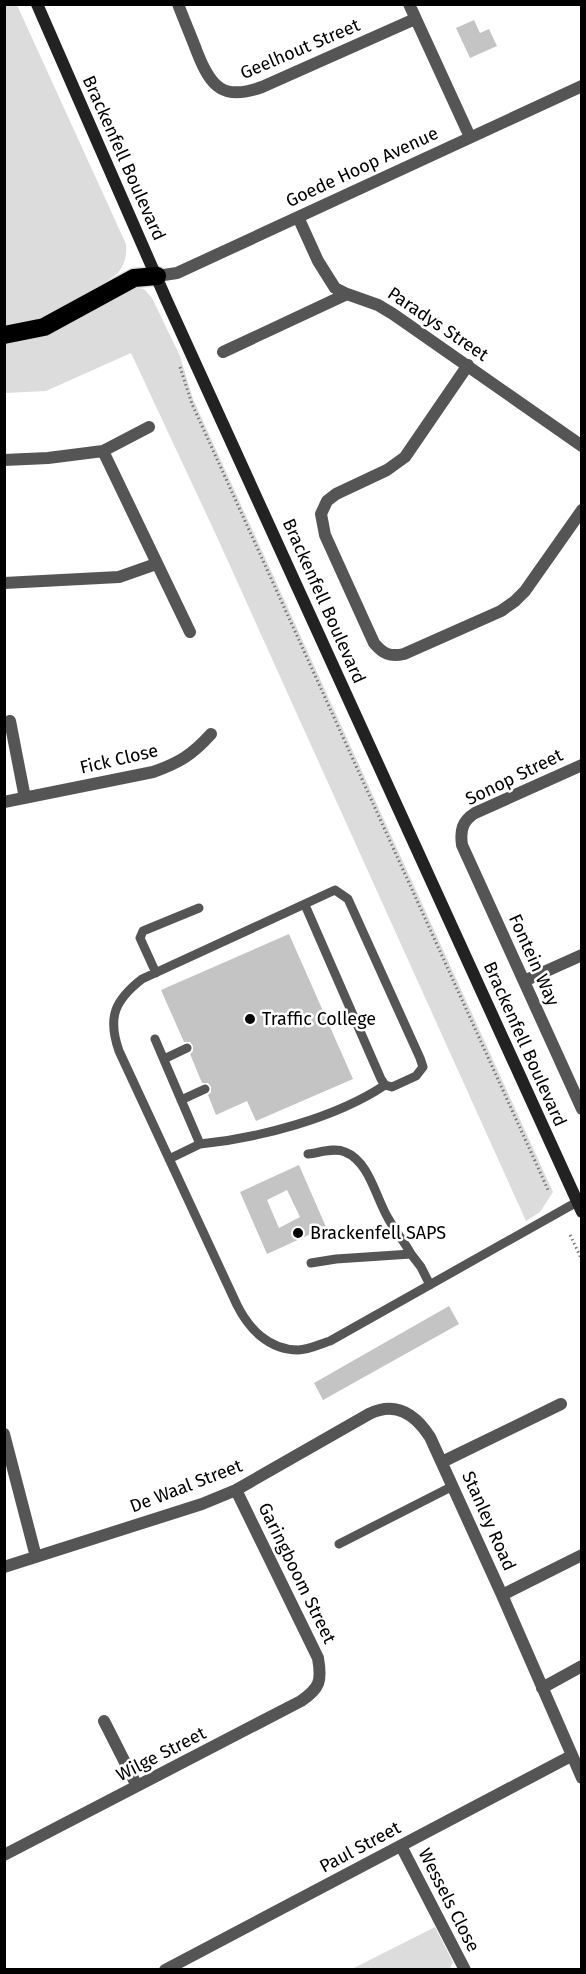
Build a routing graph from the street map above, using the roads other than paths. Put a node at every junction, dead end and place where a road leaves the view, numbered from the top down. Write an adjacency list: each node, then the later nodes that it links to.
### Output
1 (37, 4): 8 (street, Brackenfell Boulevard)
2 (178, 4): 4 (street, Geelhout Street)
3 (409, 4): 4 (street)
4 (415, 19): 6 (street)
5 (582, 86): 6 (street, Goede Hoop Avenue)
6 (470, 137): 7 (street, Goede Hoop Avenue)
7 (298, 217): 8 (street, Goede Hoop Avenue); 9 (street, Paradys Street)
8 (157, 276): 10 (highway); 42 (street, Brackenfell Boulevard)
9 (347, 294): 11 (street); 12 (street, Paradys Street)
10 (4, 334)
11 (223, 352)
12 (468, 366): 14 (street, Paradys Street); 17 (street)
13 (149, 428): 15 (street)
14 (582, 446)
15 (104, 451): 16 (street); 18 (street)
16 (4, 460)
17 (582, 510)
18 (156, 564): 19 (street); 20 (street)
19 (4, 583)
20 (190, 632)
21 (10, 721): 24 (street)
22 (211, 734): 24 (street, Fick Close)
23 (582, 765): 26 (street, Sonop Street)
24 (25, 798): 25 (street, Fick Close)
25 (4, 802)
26 (463, 824): 31 (street, Fontein Way)
27 (305, 905): 30 (lane); 35 (lane); 35 (lane)
28 (199, 908): 30 (lane)
29 (582, 955): 31 (street)
30 (156, 973): 41 (lane)
31 (524, 981): 38 (street, Fontein Way)
32 (155, 1039): 34 (lane)
33 (187, 1048): 34 (lane)
34 (164, 1059): 37 (lane)
35 (385, 1085): 39 (lane)
36 (205, 1089): 37 (lane)
37 (181, 1100): 39 (lane)
38 (582, 1109)
39 (200, 1144): 41 (lane)
40 (308, 1154): 43 (lane)
41 (169, 1159): 45 (lane)
42 (579, 1207): 45 (lane)
43 (411, 1254): 44 (lane); 45 (lane)
44 (311, 1263)
45 (430, 1285)
46 (561, 1404): 49 (street)
47 (369, 1414): 49 (street, Stanley Road); 51 (street, De Waal Street)
48 (4, 1434): 54 (street)
49 (442, 1462): 50 (street, Stanley Road)
50 (453, 1486): 52 (lane); 56 (street, Stanley Road)
51 (236, 1490): 54 (street, De Waal Street); 58 (street, Garingboom Street)
52 (339, 1544)
53 (582, 1555): 56 (street)
54 (36, 1557): 55 (street, De Waal Street)
55 (4, 1567)
56 (502, 1595): 59 (street, Stanley Road)
57 (582, 1666): 59 (street)
58 (321, 1673): 63 (street, Wilge Street)
59 (542, 1688): 61 (street, Stanley Road)
60 (104, 1721): 63 (street)
61 (571, 1756): 62 (street, Stanley Road); 64 (street, Paul Street)
62 (581, 1777)
63 (137, 1786): 65 (street, Wilge Street)
64 (401, 1846): 66 (street, Paul Street); 67 (street, Wessels Close)
65 (4, 1855)
66 (165, 1970)
67 (465, 1970)

